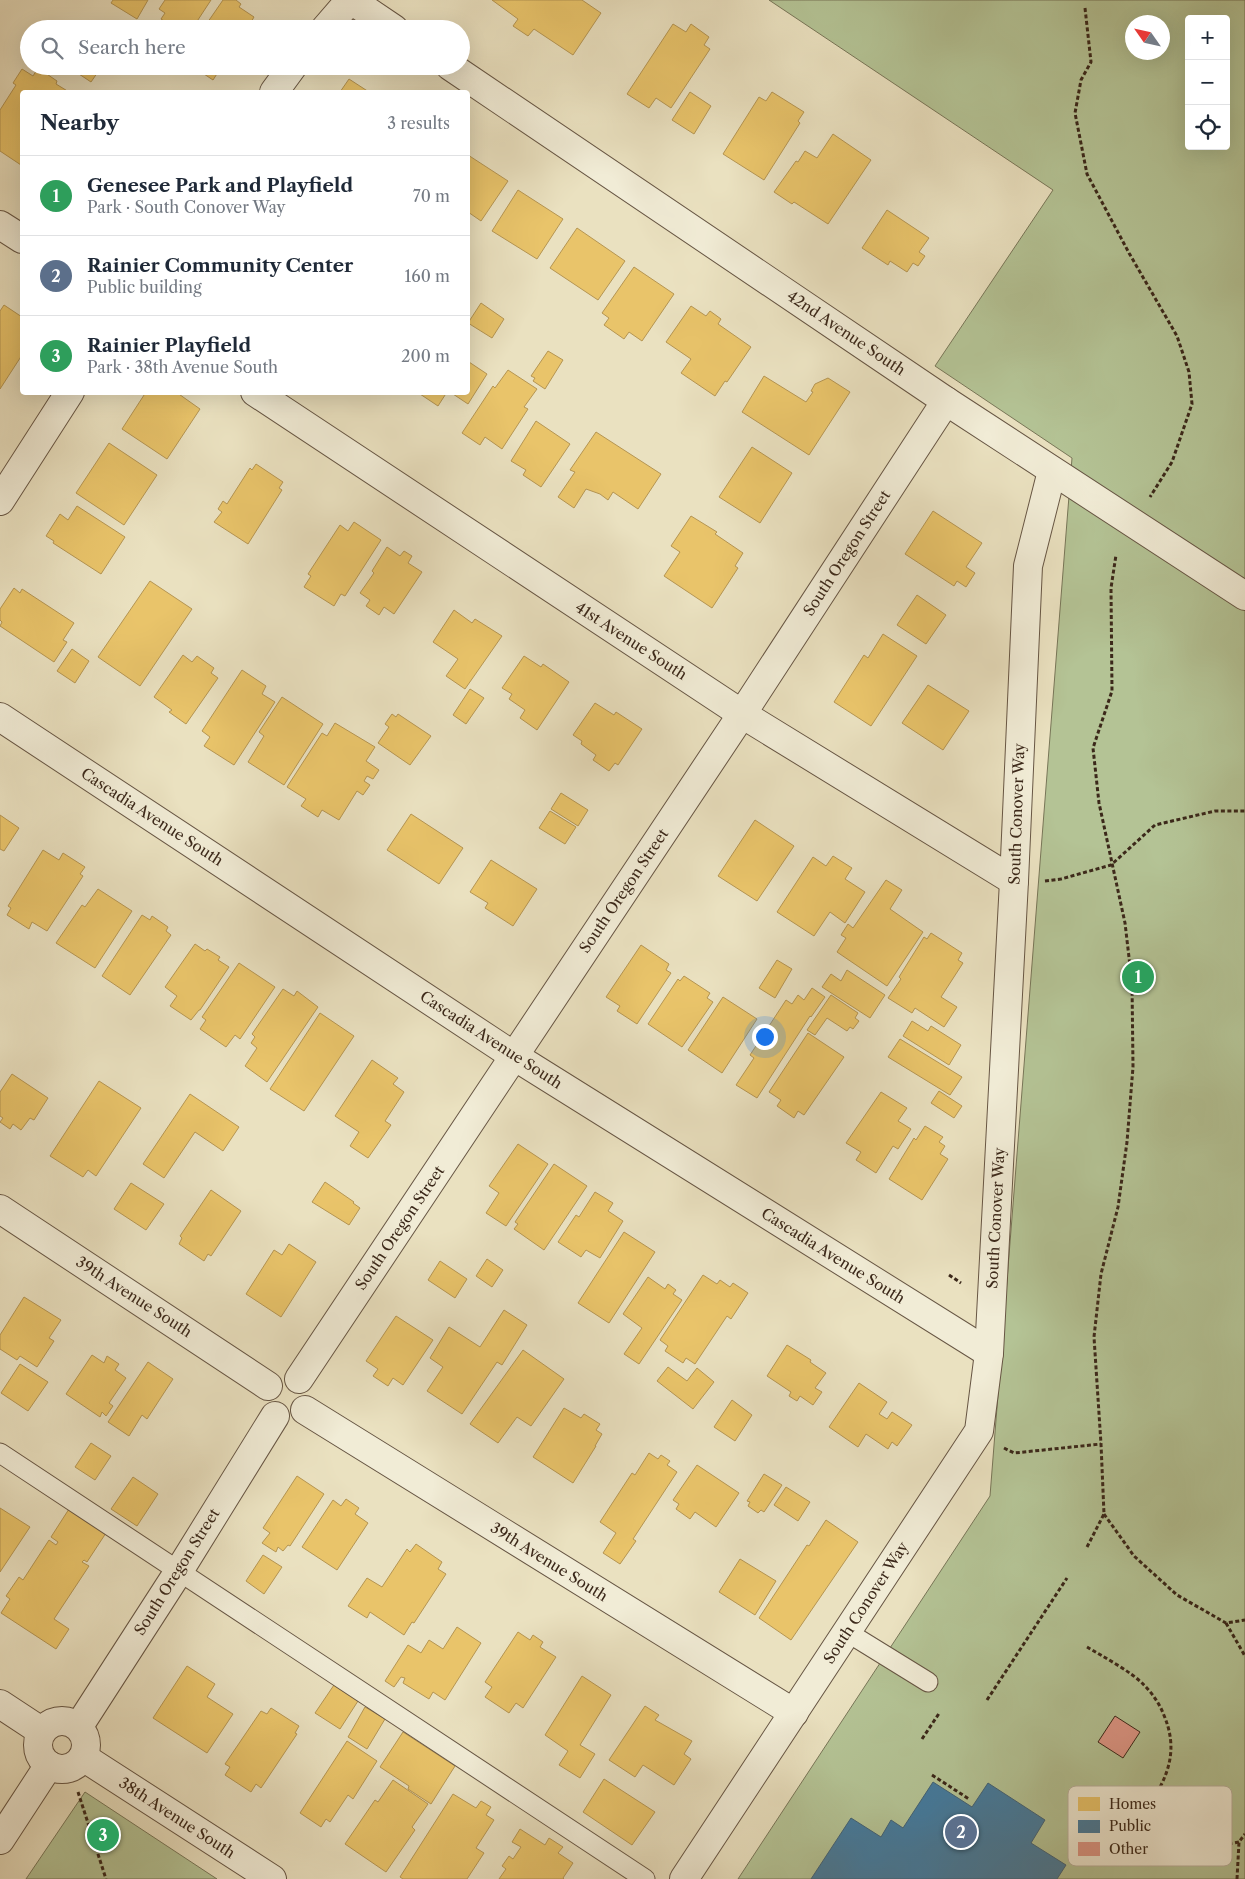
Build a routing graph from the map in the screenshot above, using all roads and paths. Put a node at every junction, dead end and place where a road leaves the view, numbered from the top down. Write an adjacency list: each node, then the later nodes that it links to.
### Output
1 (350, 0): 3 (street); 4 (street)
2 (1085, 8): 15 (path)
3 (333, 20)
4 (380, 20)
5 (286, 75): 7 (street)
6 (463, 75): 12 (street, 42nd Avenue South)
7 (275, 90)
8 (0, 225): 9 (street)
9 (20, 238)
10 (68, 395): 14 (street)
11 (260, 395): 18 (street, 41st Avenue South)
12 (946, 401): 13 (street, 42nd Avenue South); 18 (street, South Oregon Street)
13 (1052, 471): 17 (street, 42nd Avenue South); 22 (street, South Conover Way)
14 (0, 501)
15 (1145, 504)
16 (1116, 555): 21 (path)
17 (1245, 596)
18 (742, 714): 22 (street, 41st Avenue South); 24 (street, South Oregon Street)
19 (0, 717): 24 (street, Cascadia Avenue South)
20 (1245, 811): 21 (path)
21 (1111, 865): 23 (path); 31 (path)
22 (1014, 880): 26 (street, South Conover Way)
23 (1044, 881)
24 (514, 1056): 26 (street, Cascadia Avenue South); 27 (street, South Oregon Street)
25 (0, 1209): 28 (street, 39th Avenue South)
26 (988, 1352): 40 (street, South Conover Way)
27 (299, 1379): 28 (street); 29 (street)
28 (268, 1386): 30 (street)
29 (305, 1410): 30 (street); 47 (street, 39th Avenue South)
30 (275, 1416): 36 (street, South Oregon Street)
31 (1102, 1444): 32 (path); 34 (path)
32 (1000, 1446)
33 (0, 1453): 36 (lane)
34 (1104, 1514): 35 (path); 39 (path)
35 (1087, 1547)
36 (178, 1571): 48 (street, South Oregon Street); 63 (lane)
37 (1067, 1578): 44 (path)
38 (1245, 1620): 39 (path)
39 (1226, 1623): 42 (path)
40 (847, 1632): 43 (lane); 47 (street, South Conover Way)
41 (1087, 1647): 54 (path)
42 (1245, 1656)
43 (928, 1682)
44 (987, 1700)
45 (0, 1704): 49 (street)
46 (940, 1712): 50 (path)
47 (794, 1713): 64 (street, South Conover Way)
48 (79, 1726): 49 (street); 51 (street)
49 (41, 1731): 52 (street)
50 (922, 1739)
51 (83, 1757): 52 (street); 62 (street, 38th Avenue South)
52 (49, 1765): 58 (street)
53 (932, 1775): 56 (path)
54 (1161, 1786)
55 (78, 1792): 61 (path)
56 (969, 1799)
57 (1245, 1834): 59 (path)
58 (0, 1840)
59 (1239, 1842): 60 (path); 65 (path)
60 (1232, 1843)
61 (106, 1879)
62 (272, 1879)
63 (645, 1879)
64 (684, 1879)
65 (1237, 1879)

